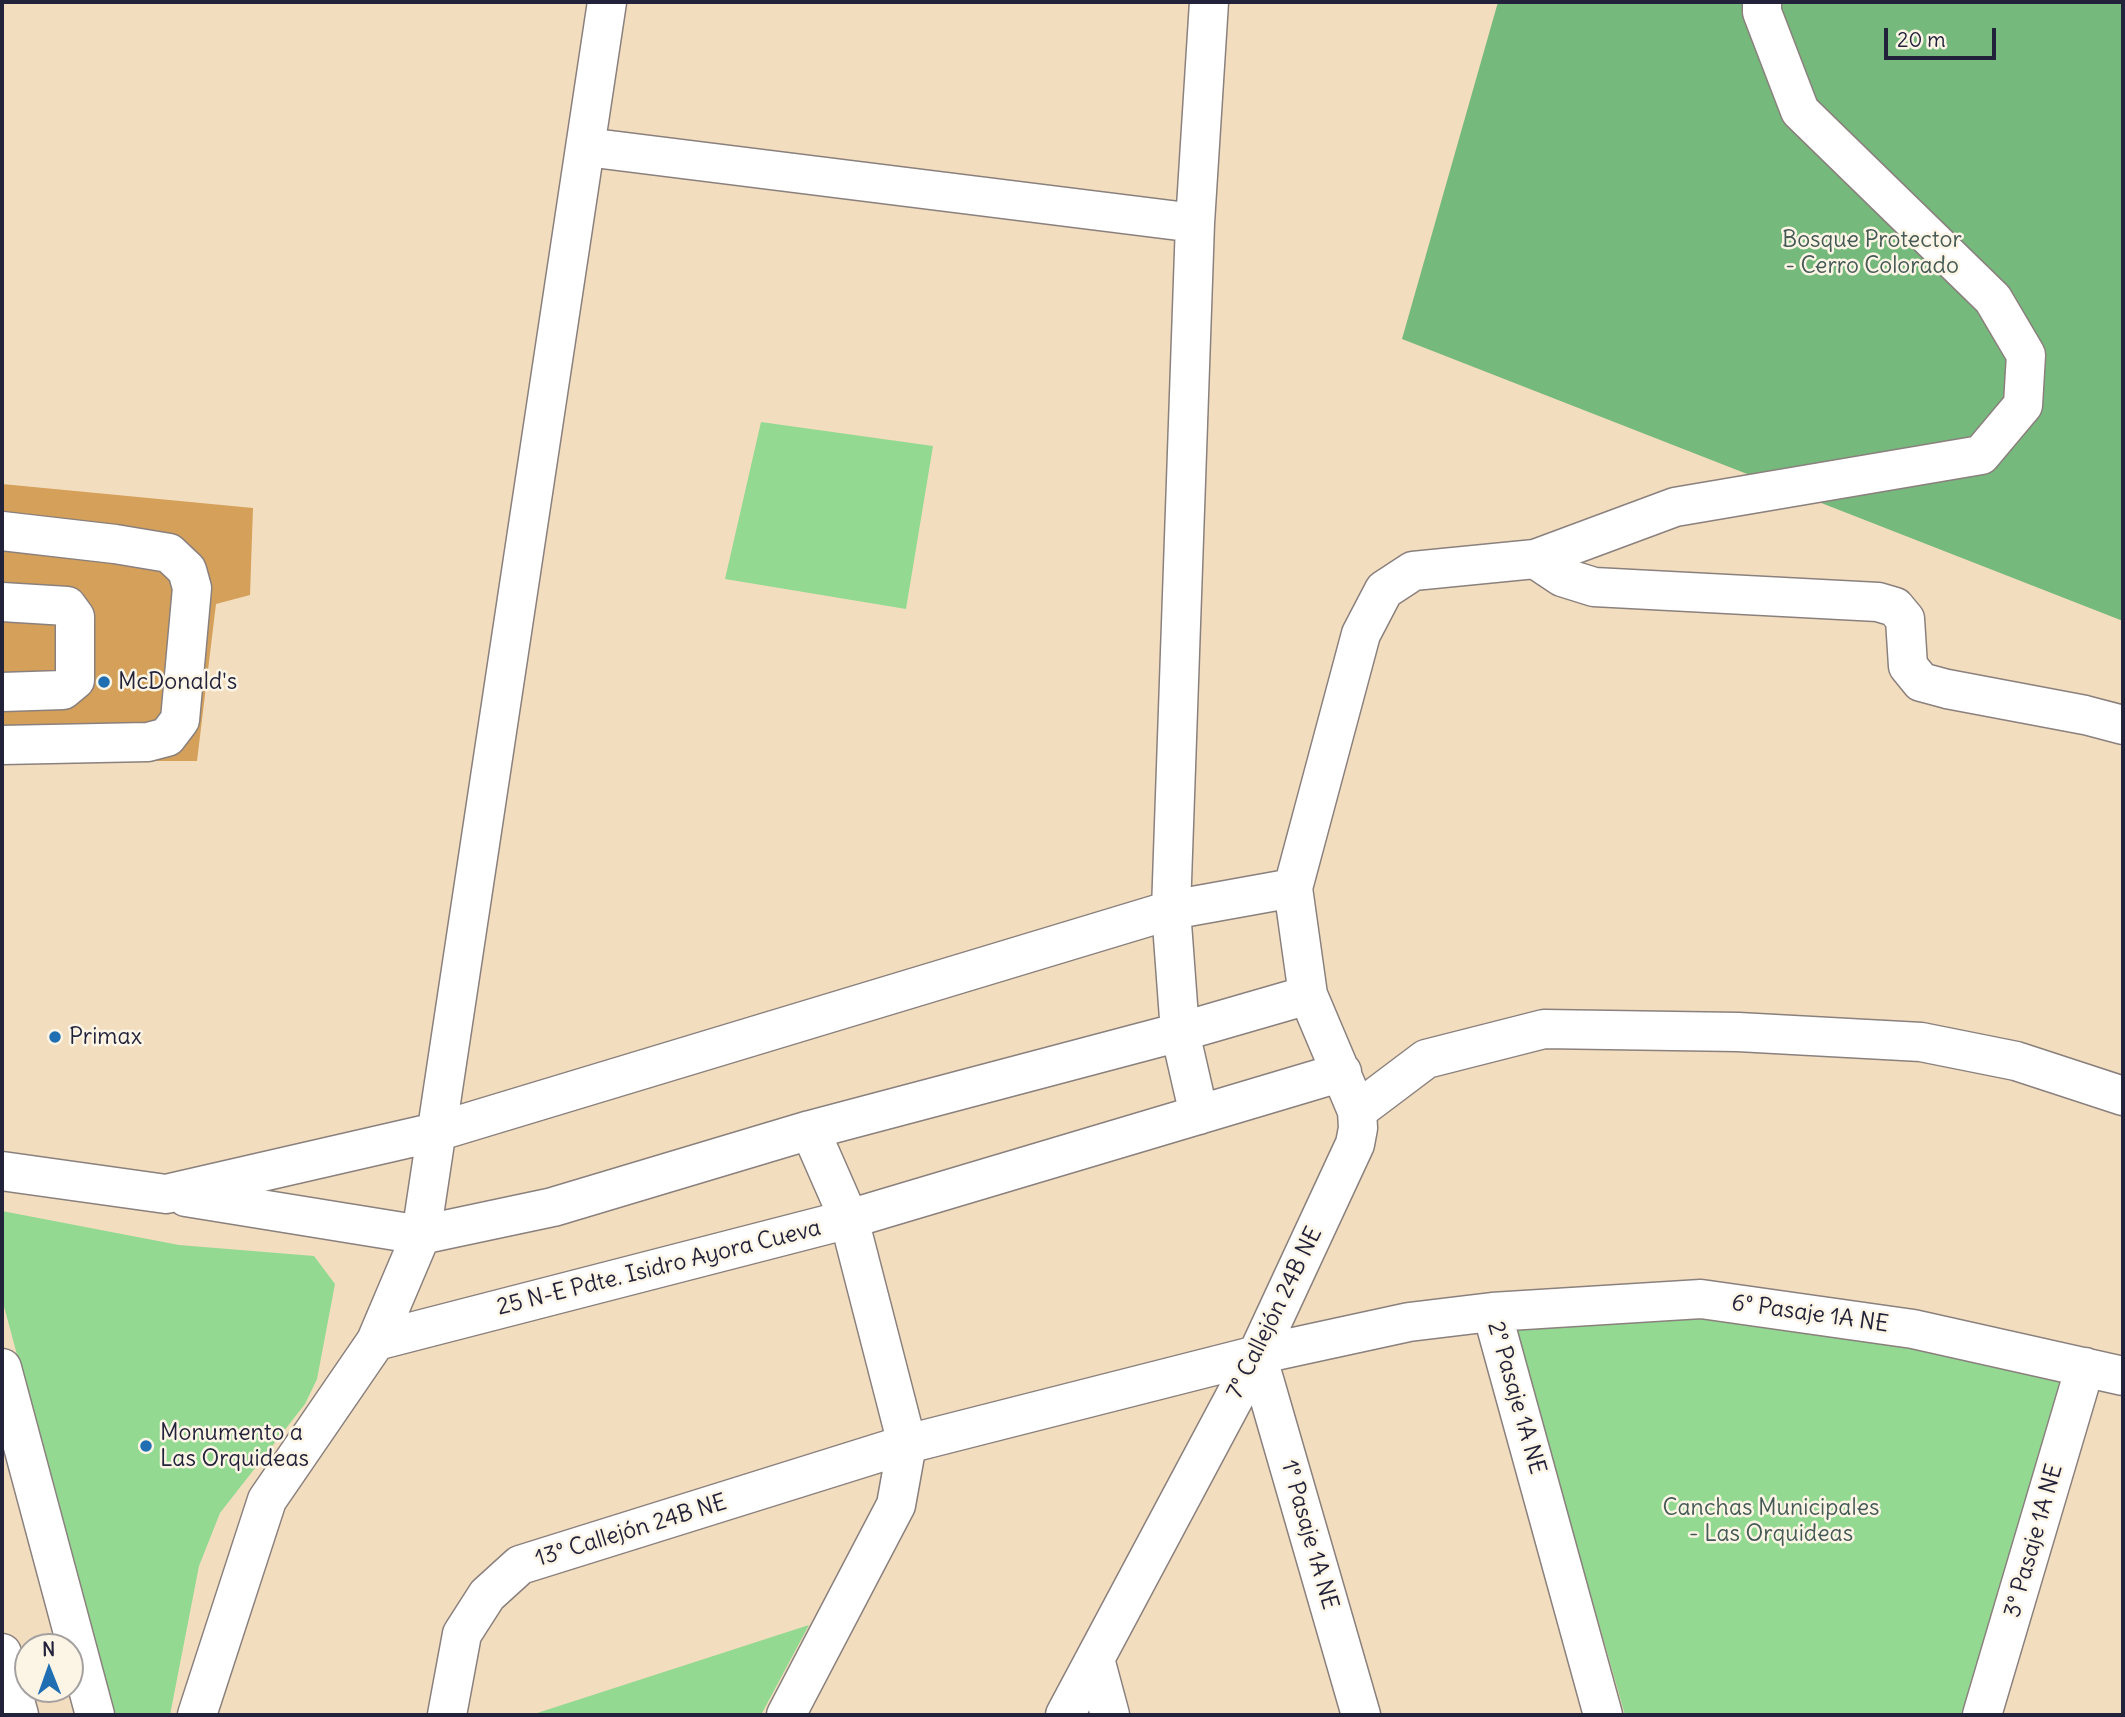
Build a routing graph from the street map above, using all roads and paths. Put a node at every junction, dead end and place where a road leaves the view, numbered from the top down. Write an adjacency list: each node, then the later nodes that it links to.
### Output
1 (607, 2): 4 (main road)
2 (1209, 2): 5 (main road)
3 (1762, 2): 7 (main road)
4 (586, 147): 5 (main road); 21 (main road)
5 (1195, 223): 13 (main road)
6 (2, 531): 11 (main road)
7 (1535, 559): 10 (main road); 12 (main road)
8 (2, 602): 9 (main road)
9 (2, 692)
10 (2123, 725)
11 (2, 745)
12 (1293, 888): 13 (main road); 14 (main road, 7° Callejón 24B NE)
13 (1171, 910): 15 (main road); 21 (main road)
14 (1308, 995): 15 (main road); 16 (main road, 7° Callejón 24B NE)
15 (1180, 1032): 19 (main road); 20 (main road)
16 (1342, 1072): 18 (main road, 7° Callejón 24B NE); 19 (main road, 25 N-E Pdte. Isidro Ayora Cueva)
17 (2123, 1096): 18 (main road)
18 (1357, 1111): 28 (main road, 7° Callejón 24B NE)
19 (1199, 1115): 24 (main road, 25 N-E Pdte. Isidro Ayora Cueva)
20 (810, 1130): 24 (main road); 25 (main road)
21 (436, 1132): 23 (main road); 25 (main road)
22 (2, 1171): 23 (main road)
23 (166, 1194): 25 (main road)
24 (849, 1219): 27 (main road, 25 N-E Pdte. Isidro Ayora Cueva); 32 (main road)
25 (422, 1235): 27 (main road)
26 (1492, 1311): 28 (main road, 2° Pasaje 1A NE); 29 (main road, 6° Pasaje 1A NE); 43 (main road, 2° Pasaje 1A NE)
27 (376, 1341): 37 (main road)
28 (1257, 1355): 32 (main road, 13° Callejón 24B NE); 34 (main road, 7° Callejón 24B NE); 42 (main road, 1° Pasaje 1A NE)
29 (2085, 1367): 31 (main road, 6° Pasaje 1A NE); 44 (main road, 3° Pasaje 1A NE)
30 (2, 1368): 36 (main road)
31 (2123, 1376)
32 (907, 1444): 38 (main road, 13° Callejón 24B NE); 39 (main road)
33 (2, 1653): 35 (main road)
34 (1094, 1659): 40 (main road, 7° Callejón 24B NE); 41 (main road)
35 (19, 1715)
36 (95, 1715)
37 (197, 1715)
38 (447, 1715)
39 (786, 1715)
40 (1065, 1715)
41 (1110, 1715)
42 (1362, 1715)
43 (1603, 1715)
44 (1982, 1715)

